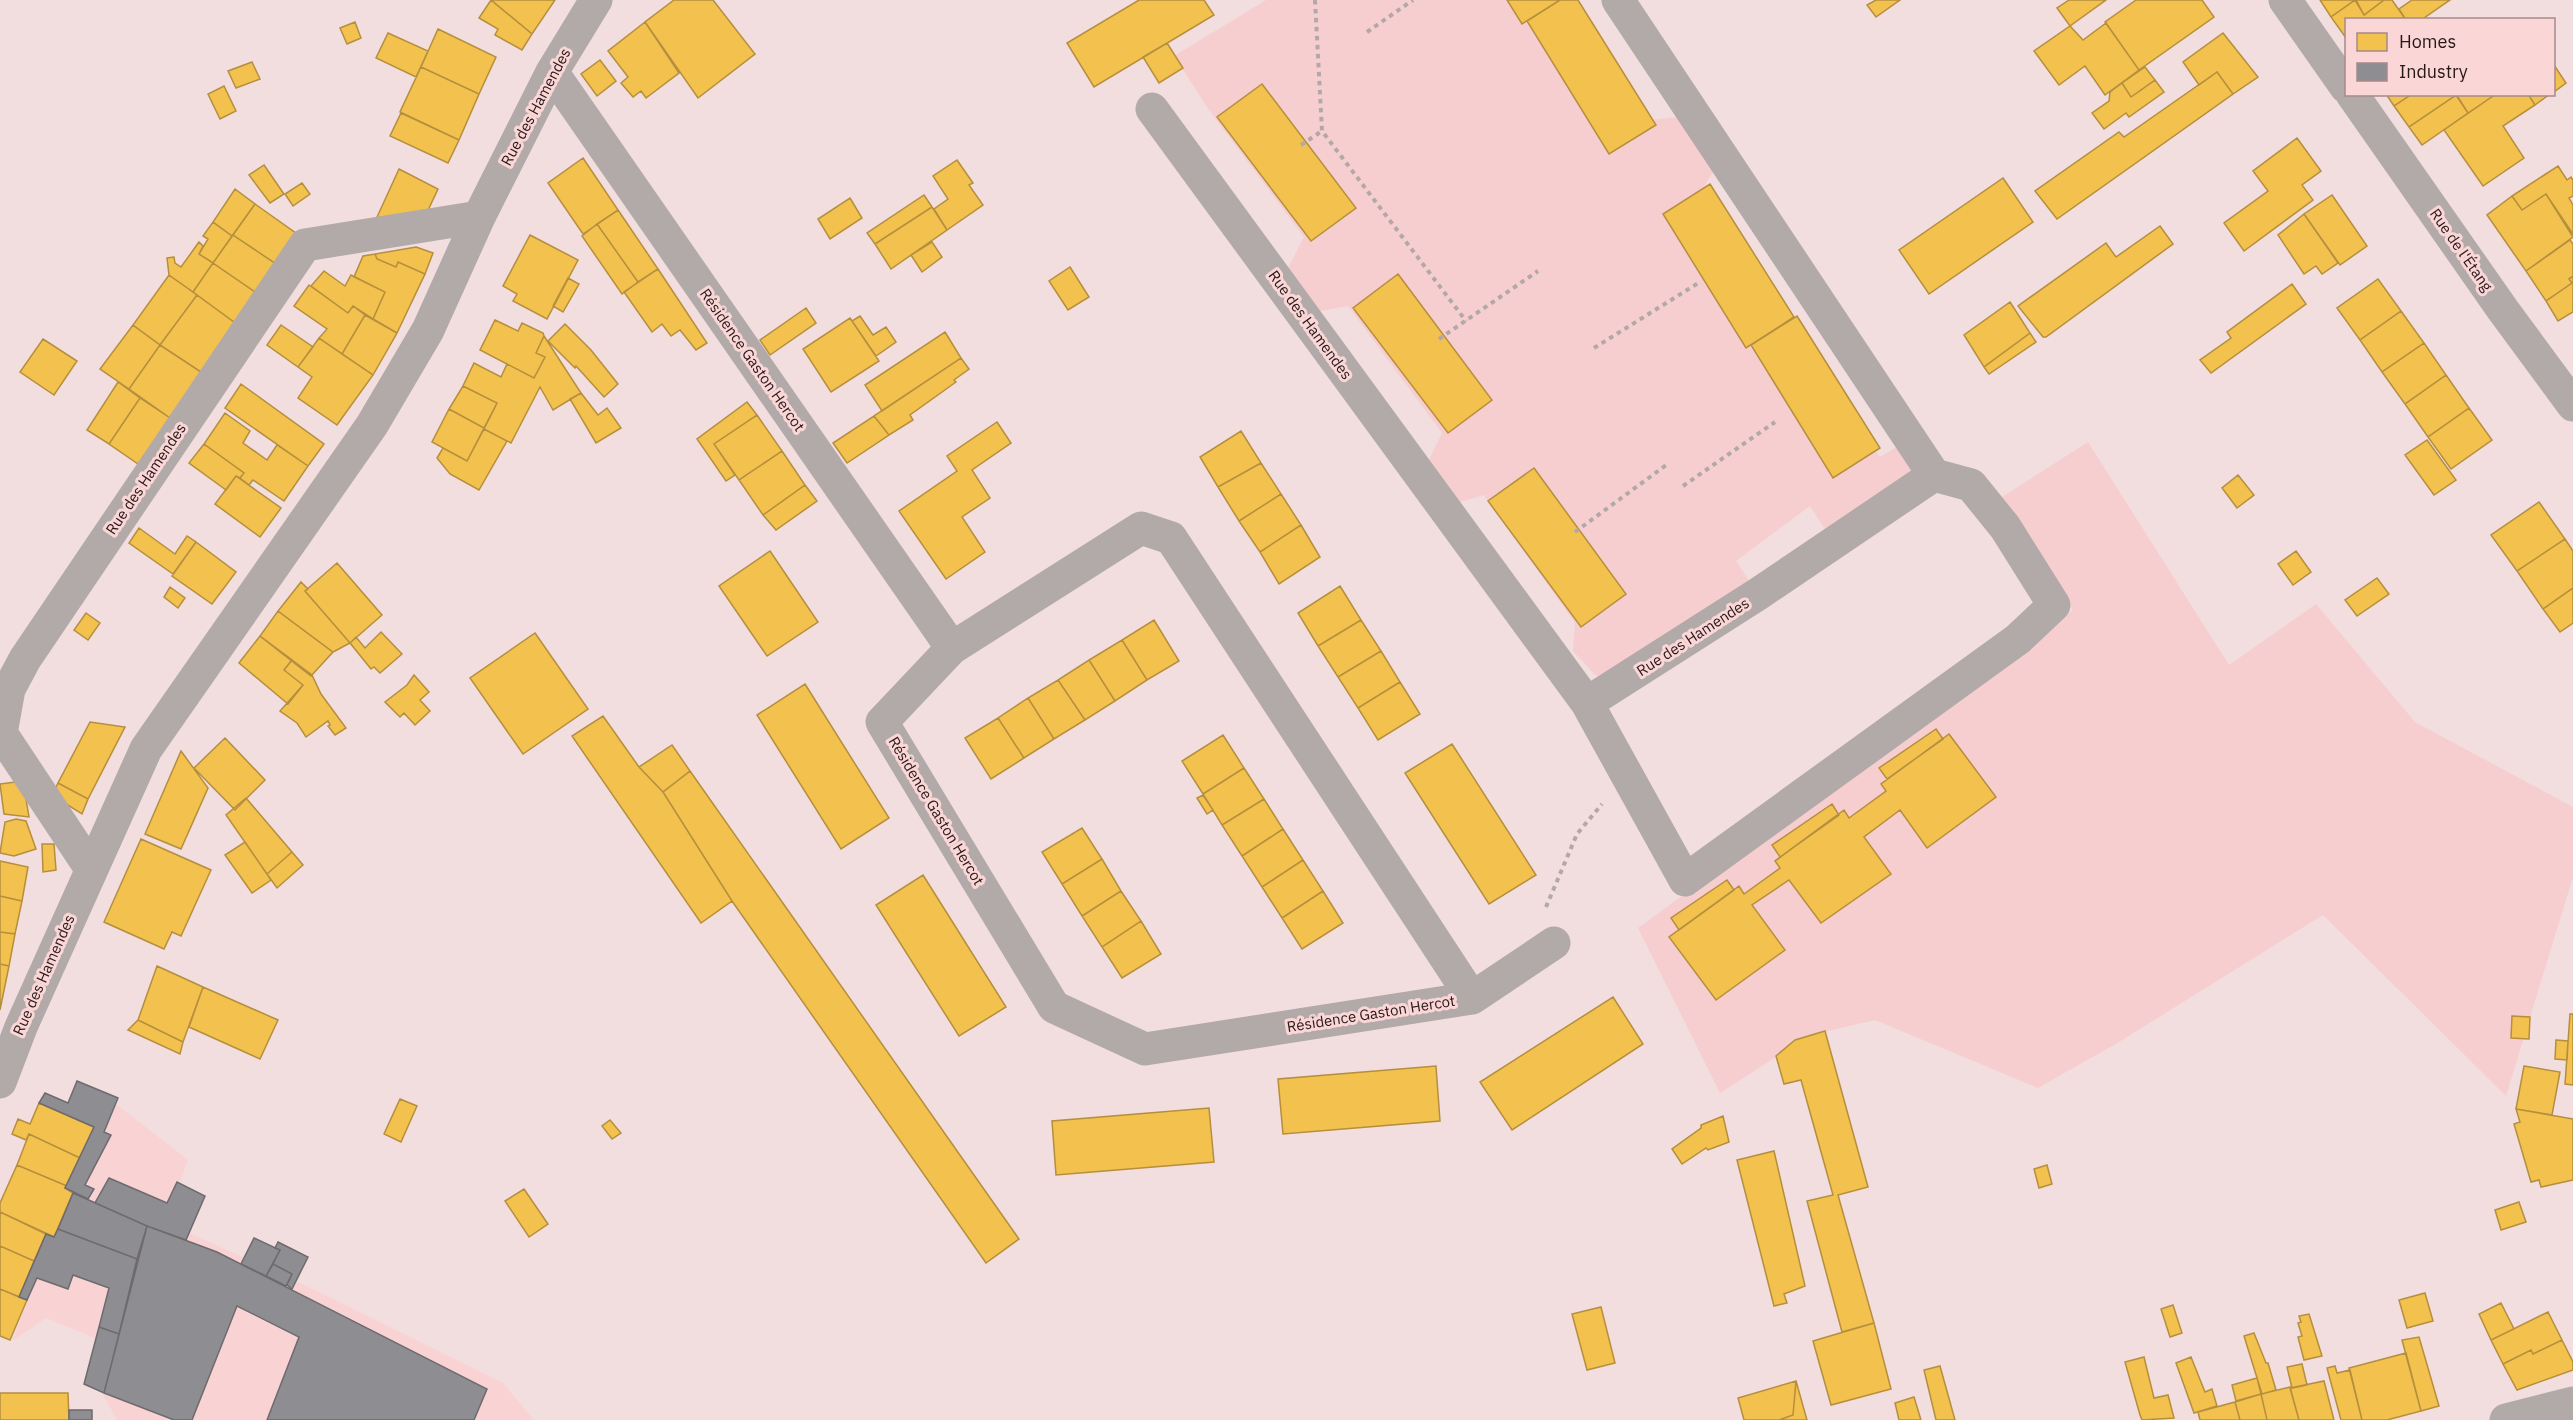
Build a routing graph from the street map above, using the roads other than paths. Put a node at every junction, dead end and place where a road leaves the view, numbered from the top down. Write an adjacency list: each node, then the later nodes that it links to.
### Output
1 (596, 0): 4 (street, Rue des Hamendes)
2 (1618, 0): 10 (street)
3 (2285, 0): 5 (street)
4 (552, 72): 8 (street, Rue des Hamendes); 11 (street, Résidence Gaston Hercot)
5 (2345, 86)
6 (2353, 96): 9 (street, Rue de l'Étang)
7 (1152, 109): 12 (street, Rue des Hamendes)
8 (479, 217): 13 (street, Rue des Hamendes); 13 (street, Rue des Hamendes)
9 (2573, 405)
10 (1934, 475): 12 (street, Rue des Hamendes); 12 (street)
11 (952, 648): 15 (street, Résidence Gaston Hercot); 15 (street, Résidence Gaston Hercot)
12 (1587, 703)
13 (91, 869): 16 (street, Rue des Hamendes)
14 (1554, 944): 15 (street)
15 (1472, 998)
16 (0, 1082)
17 (2573, 1403): 18 (street)
18 (2506, 1420)

